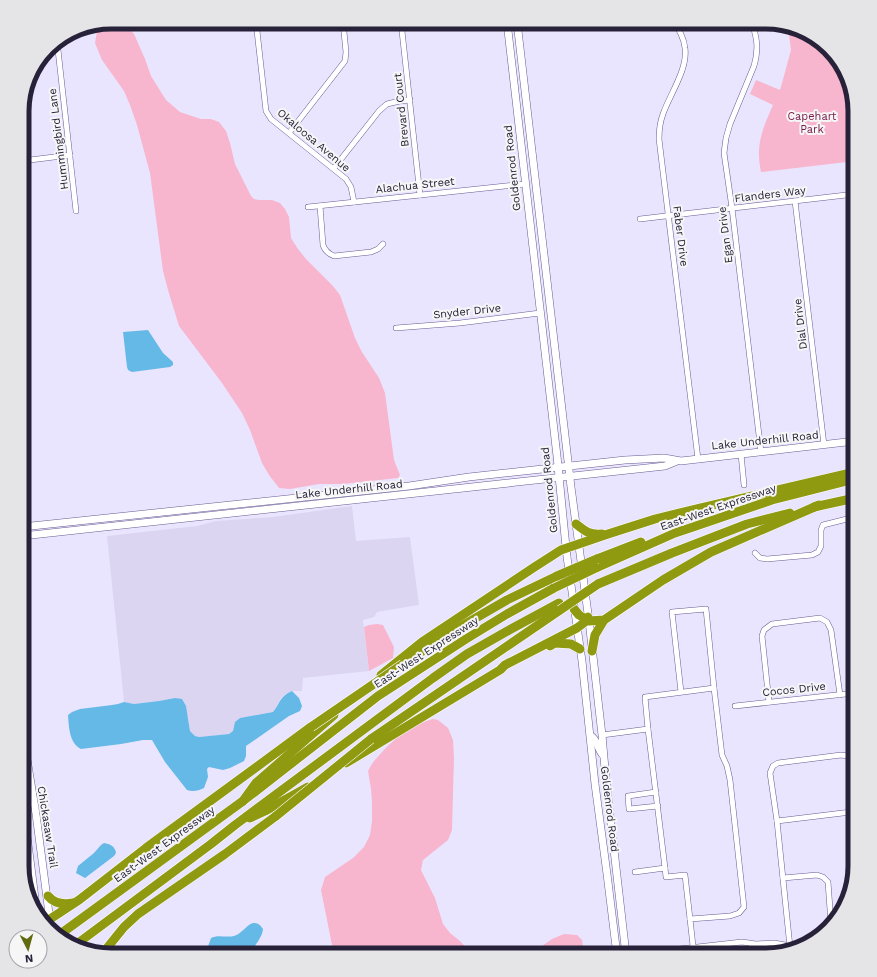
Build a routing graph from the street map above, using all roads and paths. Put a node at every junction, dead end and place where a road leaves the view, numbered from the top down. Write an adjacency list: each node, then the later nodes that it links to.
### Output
1 (256, 29): 10 (street, Okaloosa Avenue)
2 (344, 29): 10 (street)
3 (402, 29): 9 (street, Brevard Court)
4 (508, 29): 11 (main road, Goldenrod Road)
5 (518, 29): 15 (main road, Goldenrod Road)
6 (679, 29): 26 (street, Faber Drive)
7 (754, 29): 23 (street, Egan Drive)
8 (58, 49): 12 (street, Hummingbird Lane)
9 (410, 100): 14 (street); 17 (street, Brevard Court)
10 (289, 133): 14 (street, Okaloosa Avenue)
11 (521, 146): 15 (main road); 16 (main road, Goldenrod Road)
12 (70, 155): 13 (street); 24 (street, Hummingbird Lane)
13 (29, 160)
14 (334, 168): 20 (street, Okaloosa Avenue)
15 (534, 176): 25 (main road, Goldenrod Road)
16 (525, 184): 17 (street, Alachua Street); 25 (main road); 29 (main road, Goldenrod Road)
17 (420, 195): 20 (street, Alachua Street)
18 (848, 195): 19 (street, Flanders Way)
19 (795, 201): 23 (street, Flanders Way); 35 (street, Dial Drive)
20 (354, 202): 21 (street, Alachua Street)
21 (320, 206): 22 (street, Alachua Street); 28 (street)
22 (308, 207)
23 (732, 208): 26 (street, Flanders Way); 36 (street, Egan Drive)
24 (76, 210)
25 (539, 211): 30 (main road, Goldenrod Road)
26 (668, 216): 27 (street, Flanders Way); 38 (street, Faber Drive)
27 (640, 219)
28 (383, 244)
29 (535, 264): 30 (main road); 31 (main road, Goldenrod Road)
30 (549, 298): 33 (main road, Goldenrod Road)
31 (540, 313): 32 (street, Snyder Drive); 33 (main road); 41 (main road, Goldenrod Road)
32 (396, 328)
33 (554, 339): 40 (main road, Goldenrod Road)
34 (848, 442): 35 (main road, Lake Underhill Road)
35 (824, 445): 36 (main road, Lake Underhill Road)
36 (761, 452): 37 (main road, Lake Underhill Road)
37 (741, 454): 38 (main road, Lake Underhill Road); 46 (street)
38 (698, 459): 39 (main road, Lake Underhill Road)
39 (678, 461): 40 (main road, Lake Underhill Road); 43 (main road, Lake Underhill Road)
40 (568, 466): 41 (main road, Lake Underhill Road); 43 (main road, Goldenrod Road)
41 (558, 468): 44 (main road, Goldenrod Road); 47 (main road, Lake Underhill Road)
42 (848, 474): 58 (highway)
43 (569, 477): 44 (main road, Lake Underhill Road); 55 (main road, Goldenrod Road)
44 (560, 478): 49 (main road, Lake Underhill Road); 61 (main road, Goldenrod Road)
45 (848, 481): 63 (highway, East-West Expressway)
46 (744, 485)
47 (314, 496): 49 (main road); 51 (main road, Lake Underhill Road)
48 (848, 500): 50 (highway)
49 (314, 504): 54 (main road, Lake Underhill Road)
50 (819, 506): 64 (highway, bridge); 67 (highway)
51 (184, 510): 52 (main road, Lake Underhill Road); 54 (main road)
52 (118, 518): 56 (main road, Lake Underhill Road); 57 (main road)
53 (848, 518): 62 (street)
54 (166, 520): 57 (main road, Lake Underhill Road)
55 (576, 524): 58 (highway); 60 (main road, Goldenrod Road)
56 (29, 527)
57 (101, 527): 59 (main road, Lake Underhill Road)
58 (608, 534): 60 (highway)
59 (29, 535)
60 (579, 545): 61 (highway); 66 (main road, Goldenrod Road)
61 (566, 548): 65 (main road, Goldenrod Road); 86 (highway)
62 (755, 553)
63 (597, 563): 86 (highway, East-West Expressway, bridge); 97 (highway, bridge)
64 (559, 607): 90 (highway); 107 (highway, bridge)
65 (574, 610): 66 (highway); 68 (main road, Goldenrod Road)
66 (587, 619): 67 (highway); 68 (highway); 70 (main road, Goldenrod Road)
67 (604, 620): 70 (highway)
68 (577, 628): 69 (main road, Goldenrod Road); 71 (highway)
69 (580, 649): 71 (highway); 78 (main road, Goldenrod Road)
70 (592, 651): 80 (main road, Goldenrod Road)
71 (500, 670): 90 (highway)
72 (714, 688): 73 (street); 73 (street); 100 (street)
73 (681, 692): 79 (street)
74 (848, 694): 75 (street, Cocos Drive)
75 (840, 695): 76 (street, Cocos Drive); 76 (street)
76 (769, 702): 77 (street, Cocos Drive)
77 (735, 706)
78 (588, 718): 80 (main road); 81 (main road, Goldenrod Road)
79 (648, 729): 80 (street); 85 (street)
80 (602, 734): 82 (main road, Goldenrod Road)
81 (590, 736): 82 (main road); 108 (main road, Goldenrod Road)
82 (604, 755): 109 (main road, Goldenrod Road)
83 (848, 756): 89 (street)
84 (29, 774): 96 (main road, Chickasaw Trail)
85 (656, 792): 87 (street); 87 (street)
86 (243, 801): 102 (highway, East-West Expressway)
87 (658, 806): 92 (street)
88 (848, 812): 89 (street)
89 (777, 820): 94 (street)
90 (235, 825): 103 (highway)
91 (29, 852): 95 (main road, Chickasaw Trail)
92 (665, 868): 93 (street); 100 (street)
93 (635, 872)
94 (783, 878): 98 (street); 105 (street)
95 (35, 896)
96 (48, 896): 97 (highway); 99 (main road, Chickasaw Trail)
97 (76, 902): 101 (highway)
98 (831, 917)
99 (49, 919)
100 (690, 919): 110 (street)
101 (52, 923)
102 (63, 932)
103 (80, 942)
104 (756, 944): 106 (street); 110 (street); 111 (street)
105 (790, 944)
106 (786, 945)
107 (107, 948)
108 (617, 948)
109 (624, 948)
110 (693, 948)
111 (749, 948)

